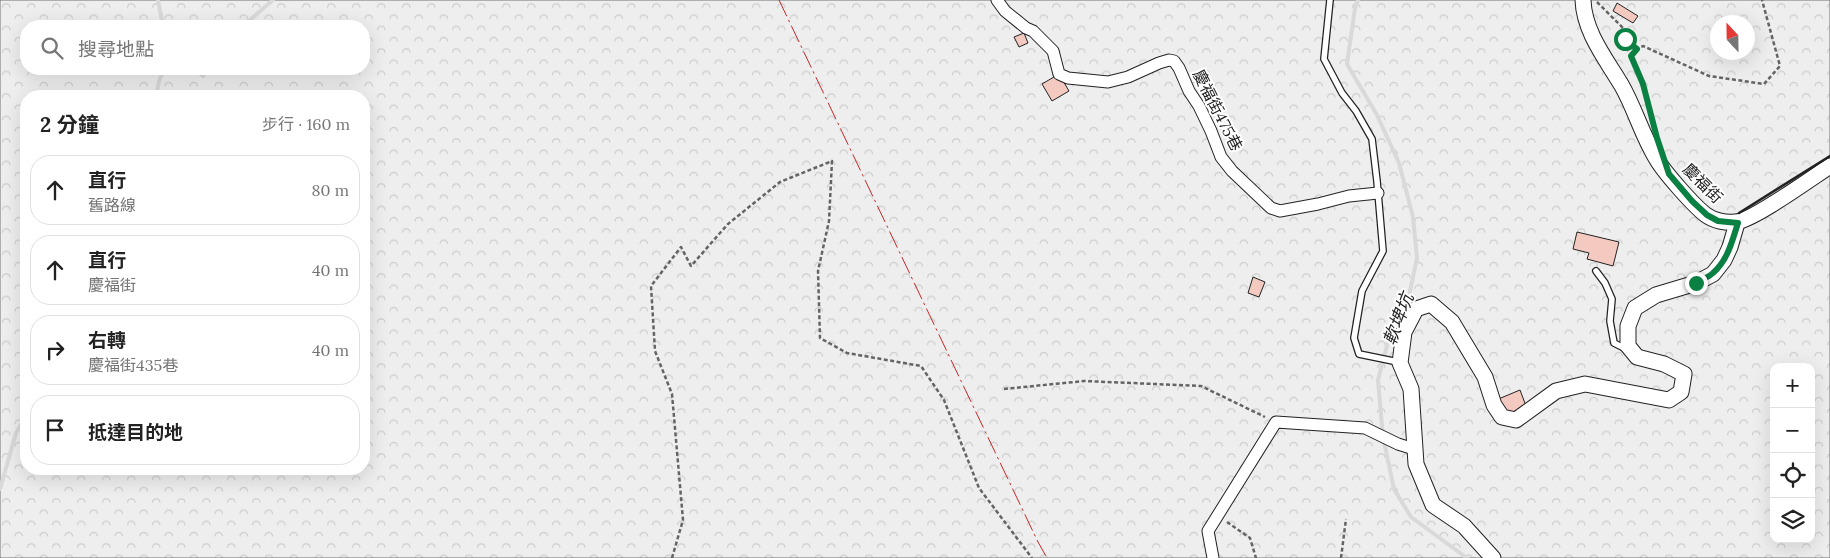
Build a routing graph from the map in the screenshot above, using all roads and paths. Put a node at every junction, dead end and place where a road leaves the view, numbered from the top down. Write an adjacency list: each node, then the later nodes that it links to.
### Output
1 (997, 0): 9 (street, 慶福街475巷)
2 (1330, 0): 9 (lane)
3 (1583, 0): 10 (street, 慶福街)
4 (1597, 0): 6 (path)
5 (1762, 0): 6 (path)
6 (1637, 49): 7 (path)
7 (1650, 111)
8 (1830, 166): 10 (street)
9 (1378, 193): 13 (lane)
10 (1738, 223): 12 (street)
11 (1596, 271): 12 (lane)
12 (1633, 353): 13 (street)
13 (1400, 363): 16 (street)
14 (1004, 389): 15 (path)
15 (1276, 422): 16 (street); 17 (street)
16 (1414, 449): 24 (street)
17 (1218, 515): 21 (street); 22 (path)
18 (1346, 519): 23 (path)
19 (672, 558): 20 (path)
20 (1032, 558)
21 (1213, 558)
22 (1256, 558)
23 (1341, 558)
24 (1493, 558)

